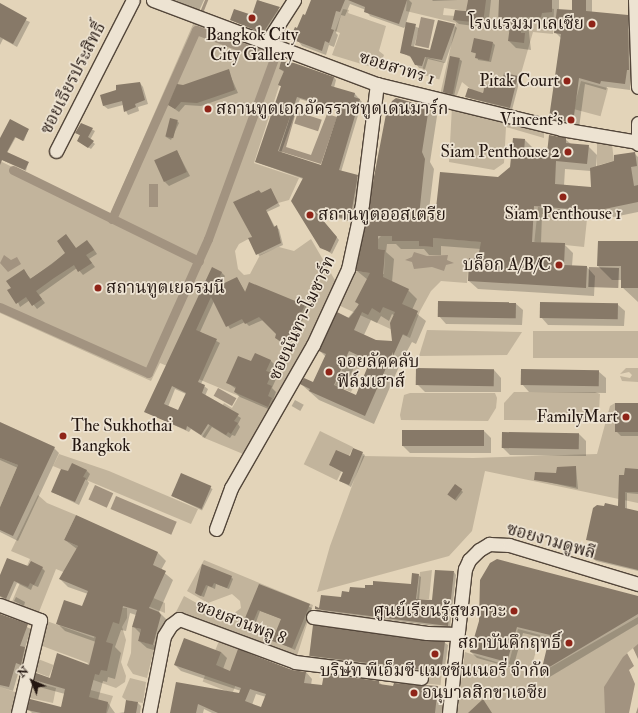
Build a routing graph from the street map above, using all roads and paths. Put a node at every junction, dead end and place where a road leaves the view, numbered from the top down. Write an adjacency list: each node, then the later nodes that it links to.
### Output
1 (134, 0): 11 (street, ซอยเธียรประสิทธิ์)
2 (153, 0): 5 (street, ซอยสาทร 1)
3 (294, 0): 5 (street)
4 (635, 0): 6 (street)
5 (267, 42): 7 (street, ซอยสาทร 1)
6 (637, 43): 8 (street)
7 (377, 84): 10 (street, ซอยสาทร 1); 12 (street, ซอยนันทา-โมซาร์ท)
8 (638, 87)
9 (638, 123): 10 (street)
10 (638, 143)
11 (56, 151)
12 (216, 529)
13 (638, 584): 16 (street, ซอยงามดูพลี)
14 (0, 605): 18 (street)
15 (313, 617): 16 (street)
16 (457, 634): 20 (street, ซอยงามดูพลี)
17 (421, 678): 19 (street, ซอยสวนพลู 8)
18 (18, 713)
19 (149, 713)
20 (449, 713)

